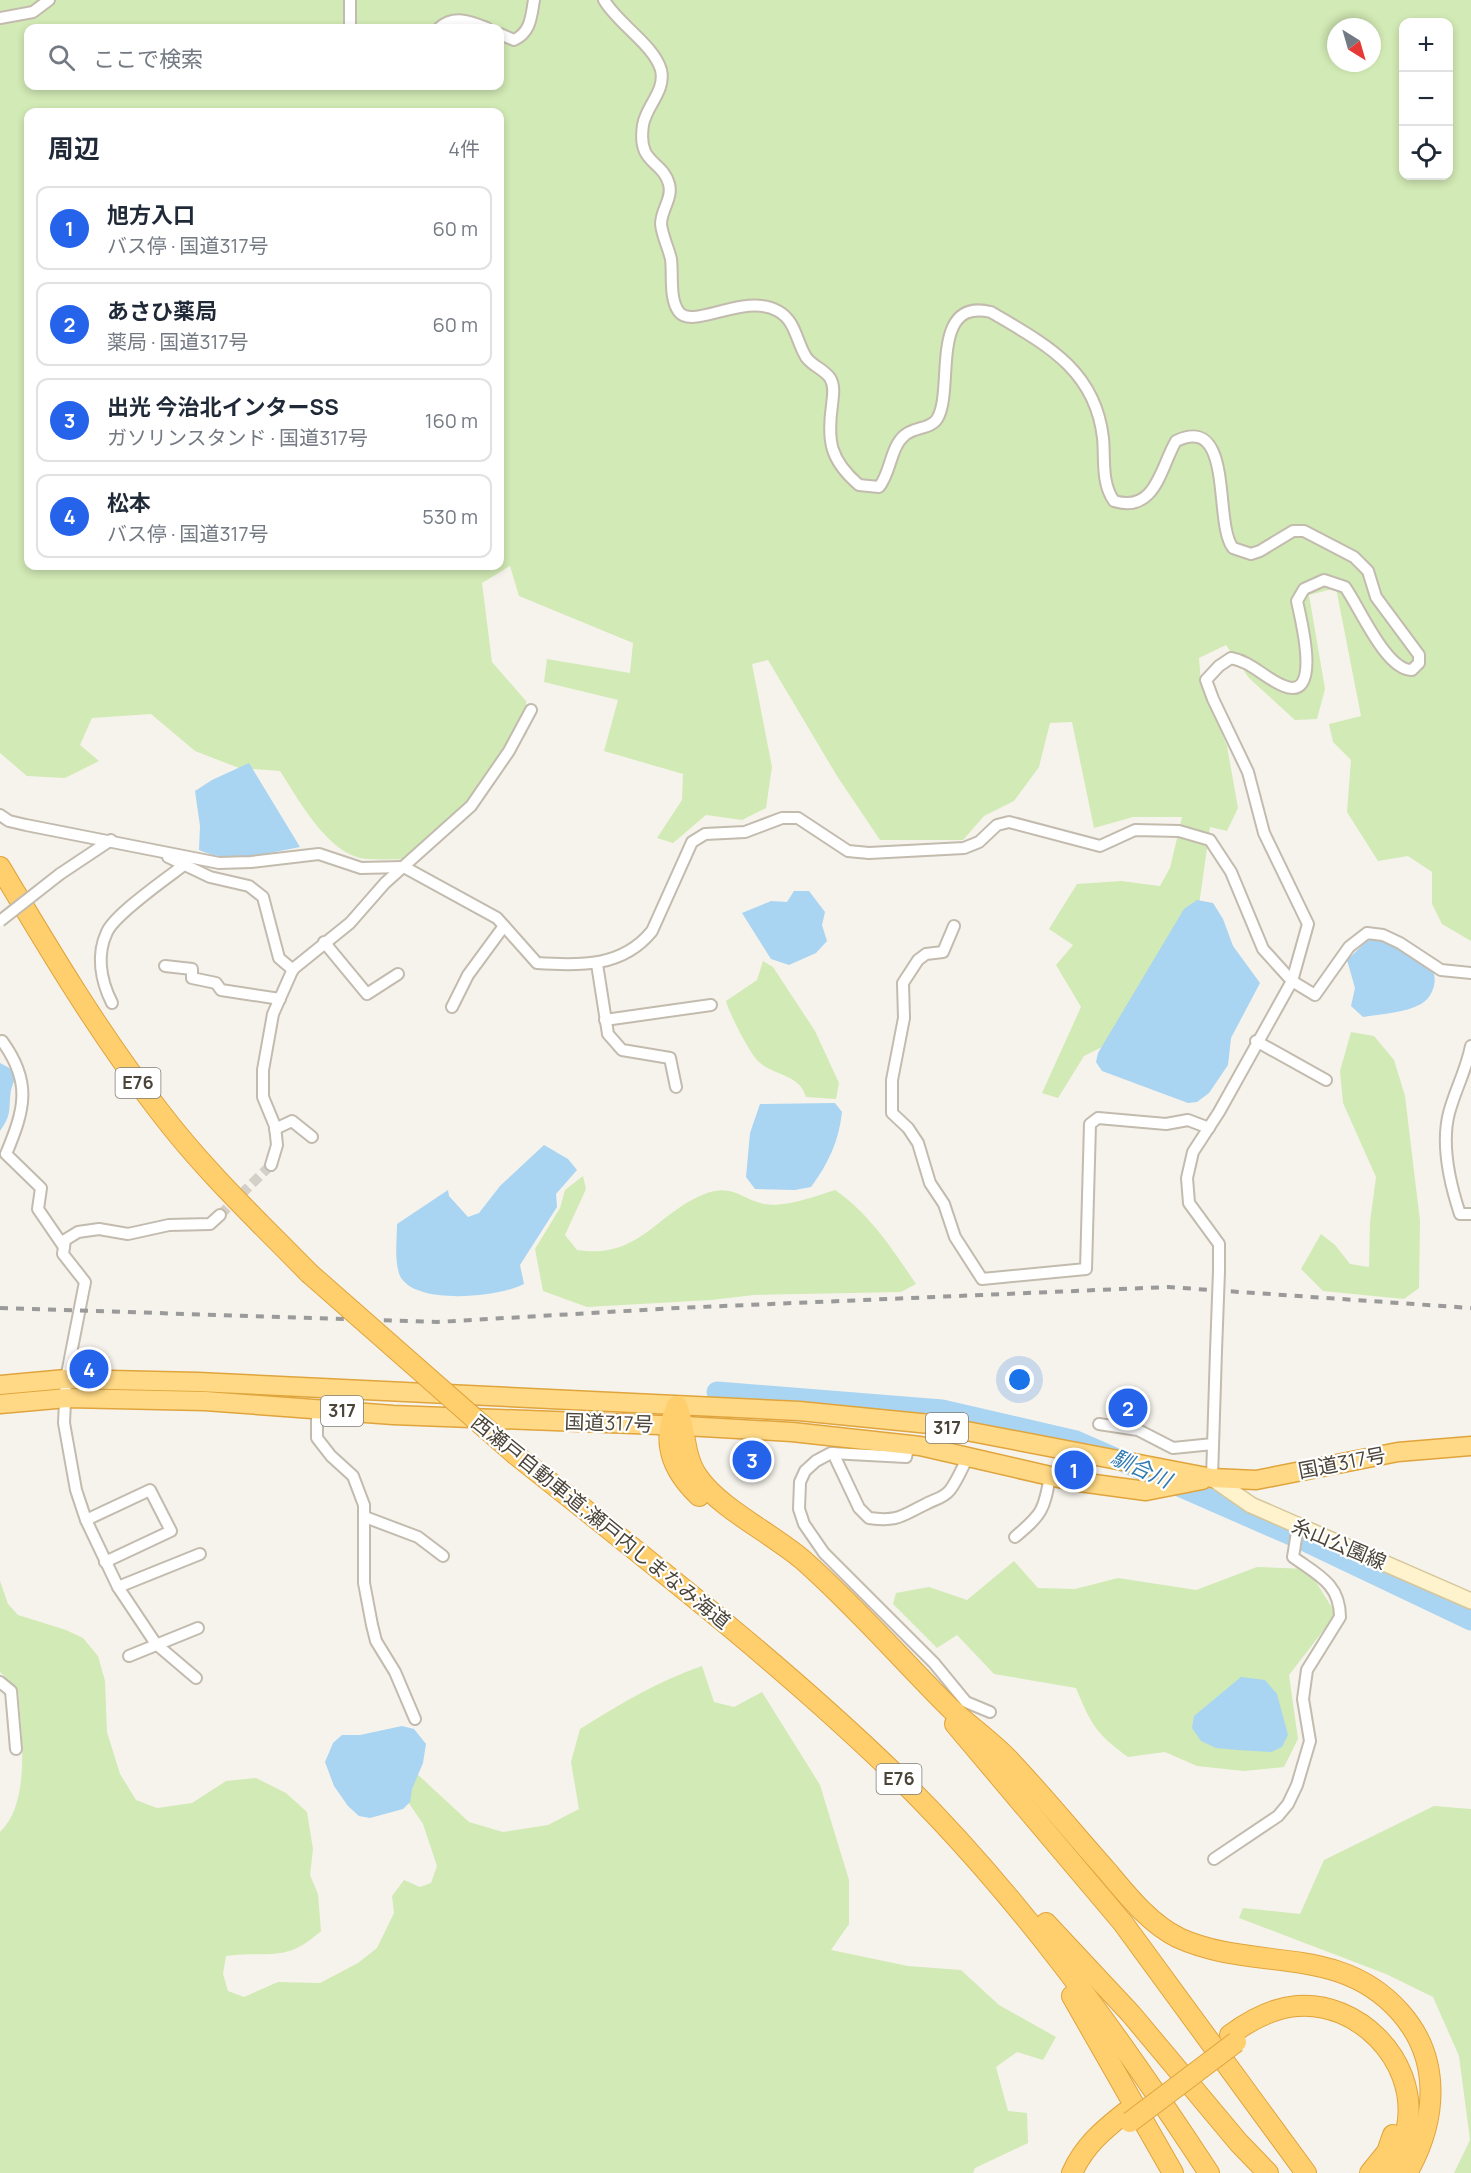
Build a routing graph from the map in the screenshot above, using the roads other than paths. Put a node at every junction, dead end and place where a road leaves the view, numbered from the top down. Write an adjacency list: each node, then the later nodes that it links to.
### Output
1 (49, 0): 5 (street)
2 (350, 0): 6 (street)
3 (534, 0): 9 (street)
4 (604, 0): 26 (street)
5 (0, 18)
6 (350, 24)
7 (444, 24): 8 (street)
8 (475, 24)
9 (504, 36)
10 (531, 710): 16 (street)
11 (0, 815): 12 (street)
12 (111, 840): 13 (street); 17 (street, bridge)
13 (161, 853): 14 (street); 16 (street)
14 (184, 865): 23 (street); 28 (street)
15 (0, 867): 76 (highway, 西瀬戸自動車道;瀬戸内しまなみ海道 / E76, bridge)
16 (404, 867): 18 (street); 20 (street)
17 (0, 921)
18 (504, 926): 21 (street); 30 (street)
19 (954, 926): 37 (street)
20 (324, 942): 23 (street); 25 (street)
21 (597, 964): 26 (street); 31 (street)
22 (165, 966): 27 (street)
23 (293, 970): 27 (street)
24 (1471, 973): 26 (street)
25 (398, 974)
26 (1292, 981): 33 (street)
27 (280, 999): 38 (street)
28 (112, 1003)
29 (711, 1005): 31 (street)
30 (452, 1007)
31 (605, 1020): 36 (street)
32 (2, 1041): 43 (street)
33 (1256, 1041): 35 (street); 37 (street)
34 (1471, 1046): 42 (street)
35 (1326, 1080)
36 (676, 1087)
37 (1209, 1128): 52 (street, bridge)
38 (275, 1129): 39 (street); 40 (street)
39 (312, 1137)
40 (271, 1165)
41 (220, 1215): 43 (street)
42 (1471, 1215)
43 (64, 1247): 44 (street)
44 (66, 1379): 45 (highway, 国道317号 / 317); 46 (street); 48 (highway, 国道317号 / 317)
45 (0, 1385)
46 (67, 1398): 47 (highway, 国道317号 / 317); 49 (highway, 国道317号 / 317); 60 (street)
47 (0, 1404)
48 (677, 1406): 51 (highway); 58 (highway, 国道317号 / 317)
49 (317, 1409): 51 (highway, 国道317号 / 317); 59 (street)
50 (1099, 1424): 52 (street)
51 (676, 1426): 53 (highway, 国道317号 / 317); 81 (highway); 89 (highway)
52 (1213, 1444): 58 (street)
53 (909, 1445): 55 (street); 56 (highway, 国道317号 / 317)
54 (1471, 1446): 58 (highway, 国道317号 / 317)
55 (833, 1453): 56 (street); 73 (street)
56 (968, 1457): 57 (highway, 国道317号 / 317)
57 (1050, 1476): 58 (highway, 国道317号 / 317); 62 (street)
58 (1212, 1478): 61 (main road, 糸山公園線)
59 (365, 1517): 64 (street); 74 (street)
60 (86, 1520): 65 (street); 65 (street)
61 (1298, 1526): 67 (main road, 糸山公園線); 78 (street)
62 (1015, 1537)
63 (200, 1554): 66 (street)
64 (442, 1557)
65 (105, 1562): 66 (street)
66 (118, 1587): 69 (street)
67 (1471, 1601)
68 (198, 1628): 69 (street)
69 (156, 1644): 70 (street); 71 (street)
70 (129, 1656)
71 (196, 1678)
72 (0, 1682): 75 (street)
73 (990, 1712)
74 (415, 1719)
75 (16, 1749)
76 (894, 1774): 77 (highway, 西瀬戸自動車道;瀬戸内しまなみ海道 / E76); 86 (highway)
77 (927, 1807): 84 (highway); 85 (highway, 西瀬戸自動車道;瀬戸内しまなみ海道 / E76)
78 (1214, 1859)
79 (1233, 2039): 80 (highway, bridge); 87 (highway); 88 (highway)
80 (1128, 2117): 82 (highway); 83 (highway)
81 (1304, 2170)
82 (1072, 2173)
83 (1085, 2173)
84 (1173, 2173)
85 (1209, 2173)
86 (1268, 2173)
87 (1370, 2173)
88 (1391, 2173)
89 (1407, 2173)

